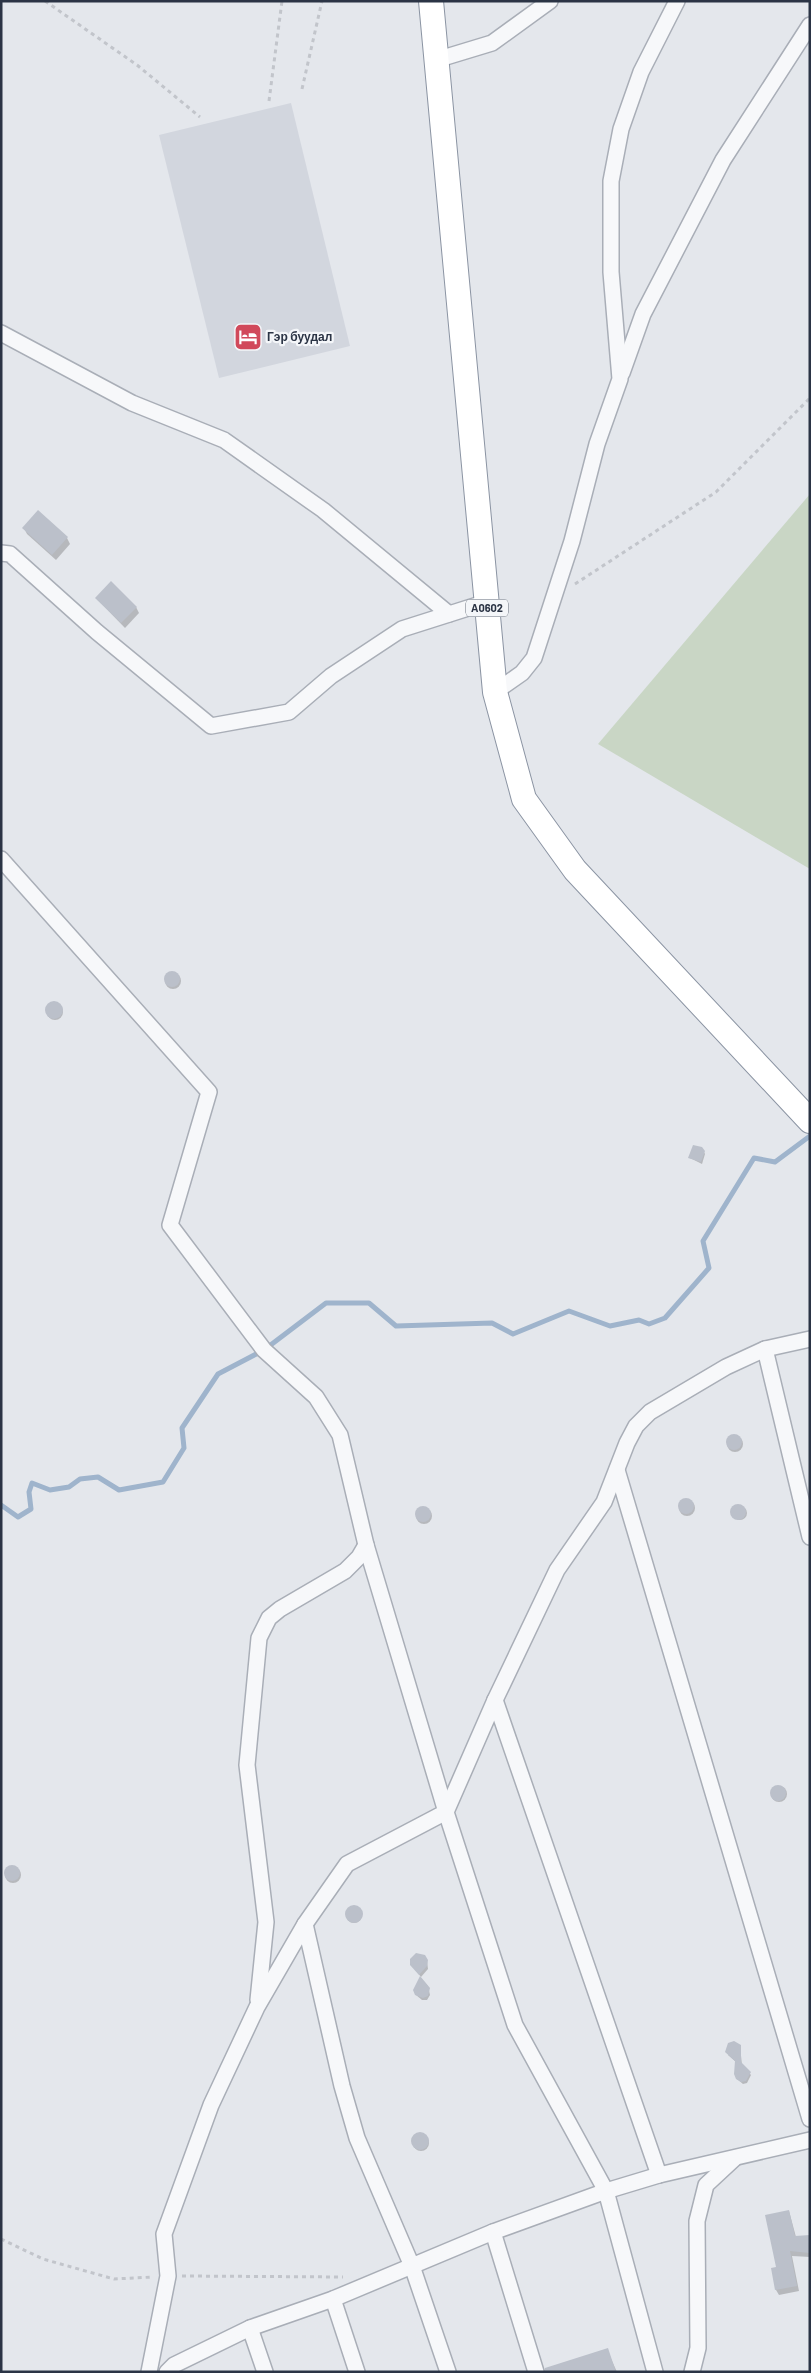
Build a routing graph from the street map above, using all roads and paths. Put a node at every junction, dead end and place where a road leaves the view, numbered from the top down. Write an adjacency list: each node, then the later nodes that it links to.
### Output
1 (45, 1): 11 (path)
2 (282, 1): 10 (path)
3 (322, 1): 9 (path)
4 (431, 1): 8 (highway, A0602)
5 (550, 1): 8 (street)
6 (677, 1): 13 (street)
7 (810, 25): 13 (street)
8 (436, 60): 17 (highway, A0602)
9 (302, 89)
10 (269, 101)
11 (200, 117)
12 (1, 333): 18 (street)
13 (620, 379): 19 (street)
14 (810, 398): 16 (path)
15 (1, 553): 18 (street)
16 (570, 587)
17 (487, 602): 18 (street); 19 (highway, A0602)
18 (449, 614)
19 (495, 692): 21 (highway, A0602)
20 (1, 859): 26 (street)
21 (804, 1115)
22 (810, 1339): 23 (street)
23 (765, 1349): 24 (street); 25 (street)
24 (617, 1470): 27 (street); 31 (street)
25 (810, 1537)
26 (366, 1544): 28 (street); 30 (street)
27 (495, 1700): 28 (street); 34 (street)
28 (446, 1812): 29 (street); 35 (street)
29 (305, 1924): 30 (street); 38 (street)
30 (257, 2007): 39 (street)
31 (810, 2119)
32 (810, 2140): 33 (street)
33 (735, 2158): 34 (street); 50 (street)
34 (659, 2176): 35 (street)
35 (606, 2192): 36 (street); 49 (street)
36 (493, 2232): 38 (street); 48 (street)
37 (1, 2239): 39 (path)
38 (412, 2266): 41 (street); 47 (street)
39 (168, 2276): 40 (path); 44 (street)
40 (346, 2277)
41 (333, 2298): 42 (street); 46 (street)
42 (250, 2328): 43 (street); 45 (street)
43 (173, 2370)
44 (149, 2372)
45 (265, 2372)
46 (357, 2372)
47 (448, 2372)
48 (536, 2372)
49 (655, 2372)
50 (692, 2372)

